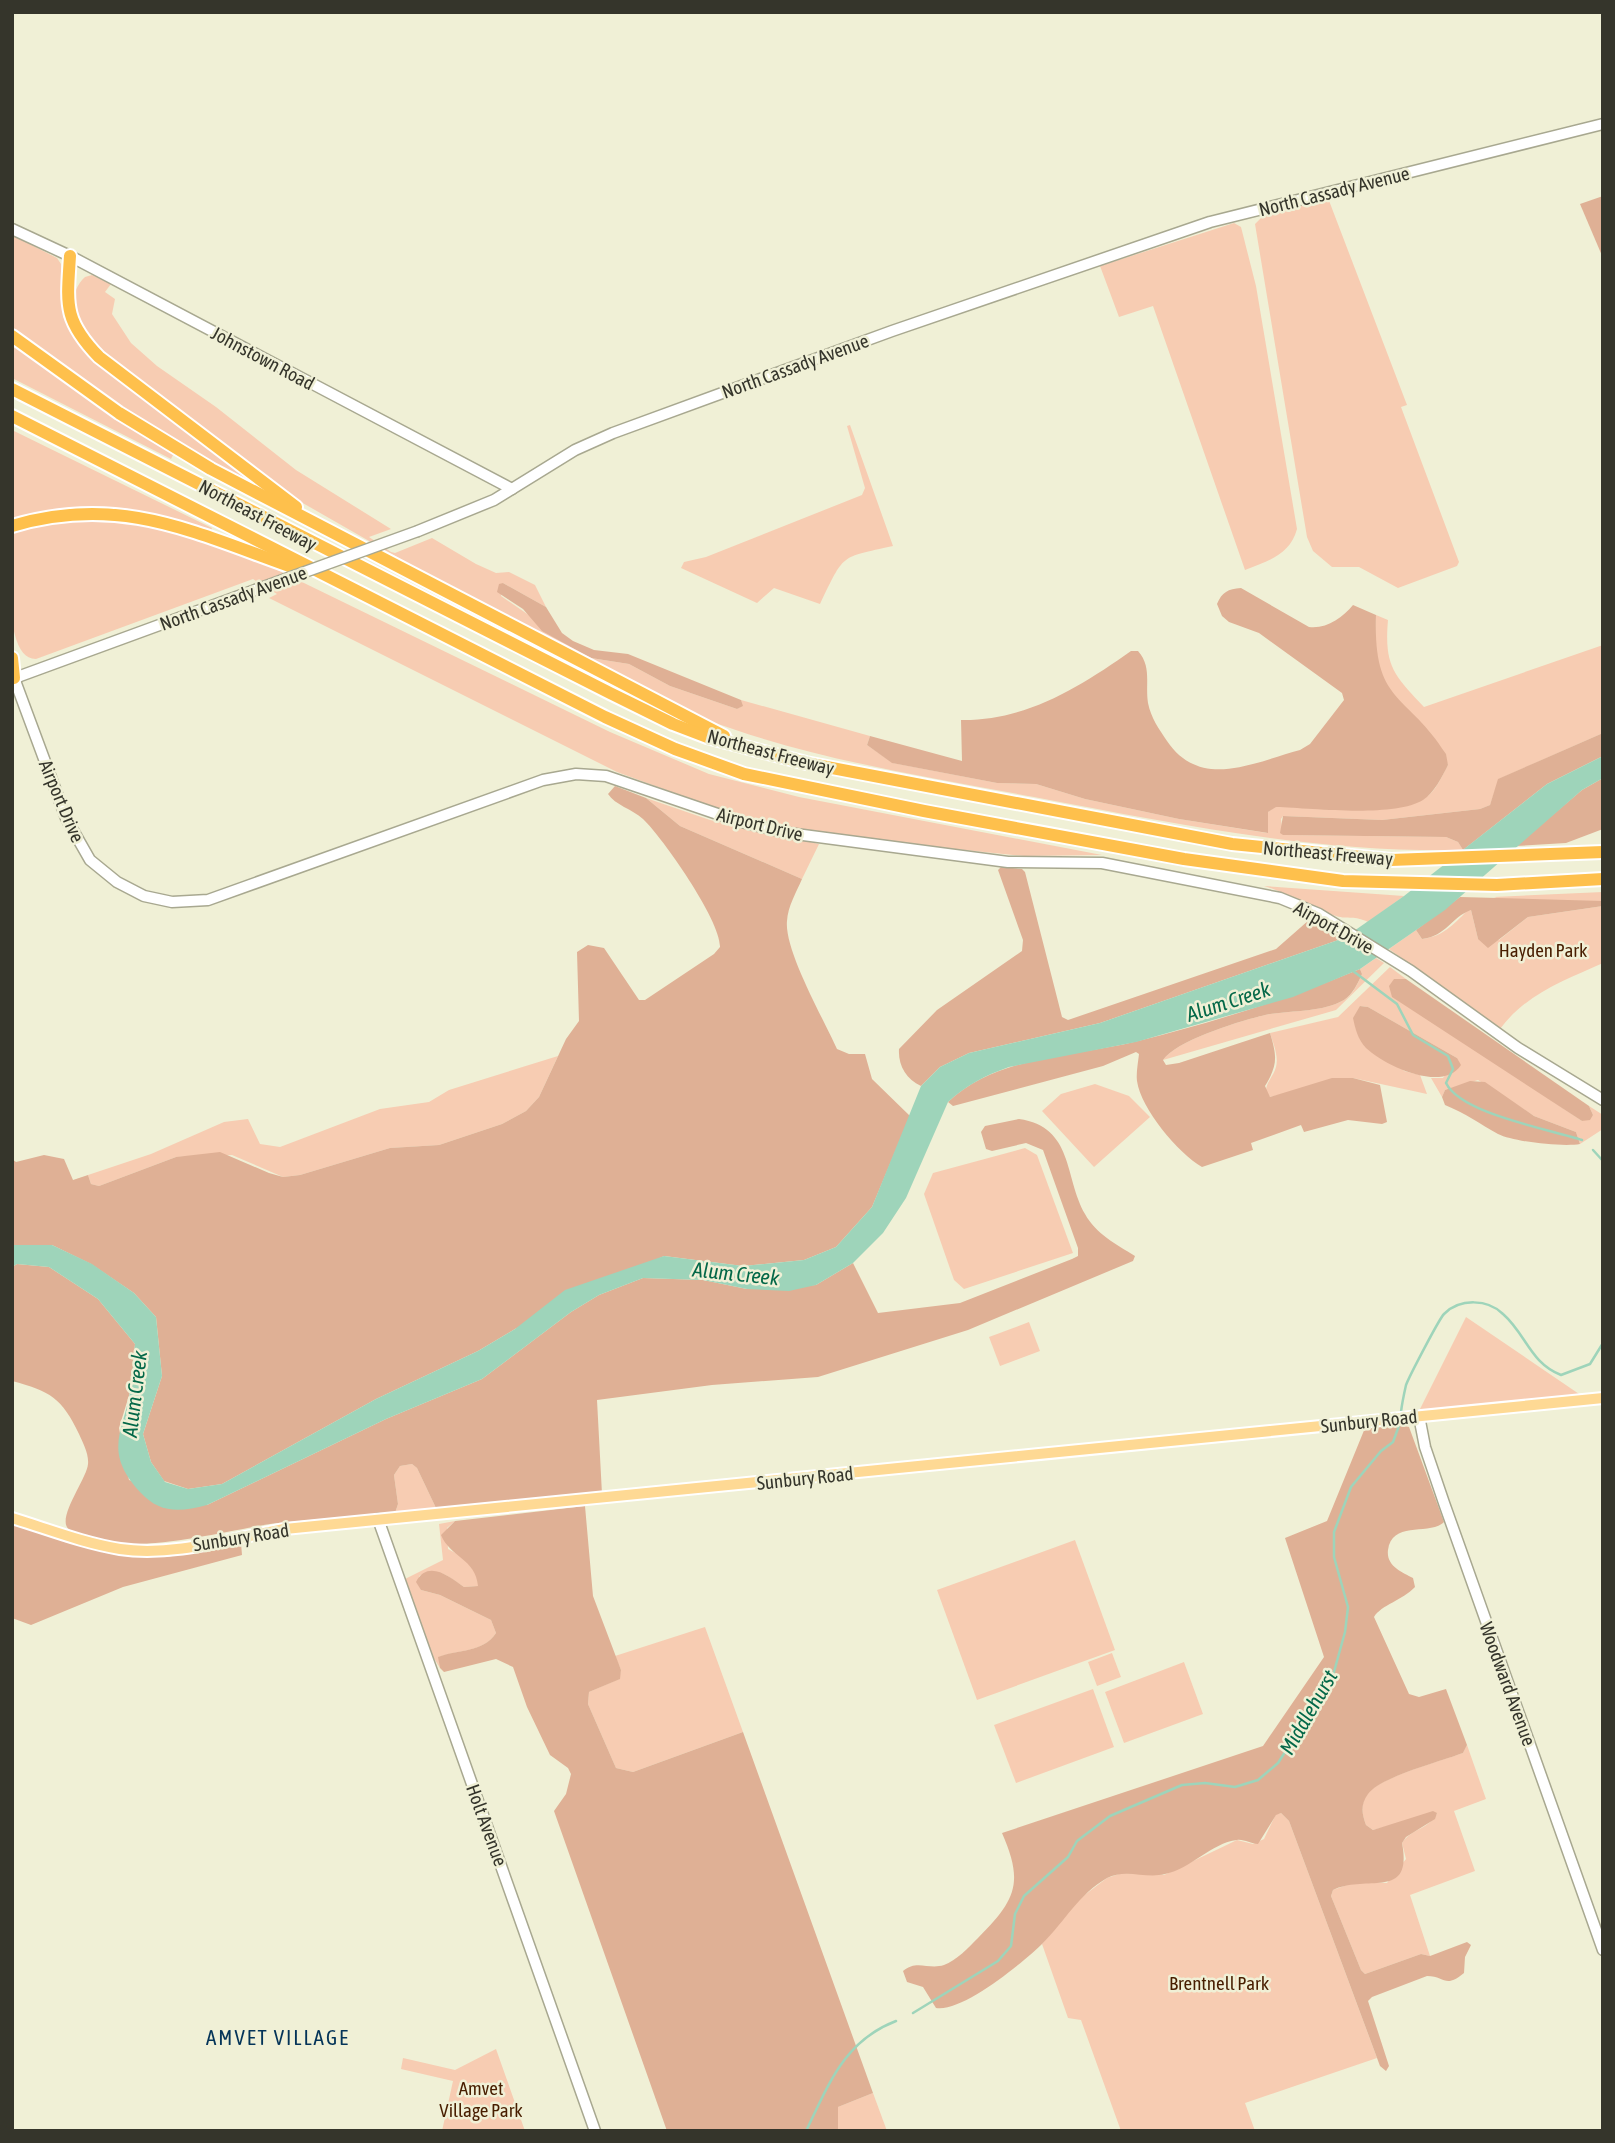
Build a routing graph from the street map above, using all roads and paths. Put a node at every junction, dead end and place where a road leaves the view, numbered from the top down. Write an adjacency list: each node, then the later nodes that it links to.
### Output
1 (1603, 124): 7 (main road, North Cassady Avenue)
2 (12, 229): 3 (main road, Johnstown Road)
3 (69, 256): 7 (main road, Johnstown Road); 9 (highway)
4 (12, 336): 9 (highway)
5 (12, 389): 13 (highway, Northeast Freeway)
6 (12, 416): 10 (highway, Northeast Freeway)
7 (512, 489): 12 (main road, North Cassady Avenue, bridge)
8 (12, 526): 10 (highway)
9 (328, 529): 13 (highway)
10 (347, 586): 17 (highway, Northeast Freeway)
11 (12, 658): 12 (highway)
12 (13, 678): 18 (main road, Airport Drive)
13 (743, 746): 16 (highway, Northeast Freeway)
14 (1603, 844): 16 (highway)
15 (1603, 852): 16 (highway, Northeast Freeway)
16 (1538, 856)
17 (1603, 879)
18 (1603, 1100)
19 (1603, 1398): 20 (main road, Sunbury Road)
20 (1419, 1416): 22 (main road, Sunbury Road); 23 (main road, Woodward Avenue)
21 (12, 1518): 22 (main road, Sunbury Road)
22 (378, 1519): 24 (main road, Holt Avenue)
23 (1603, 1950)
24 (595, 2131)

